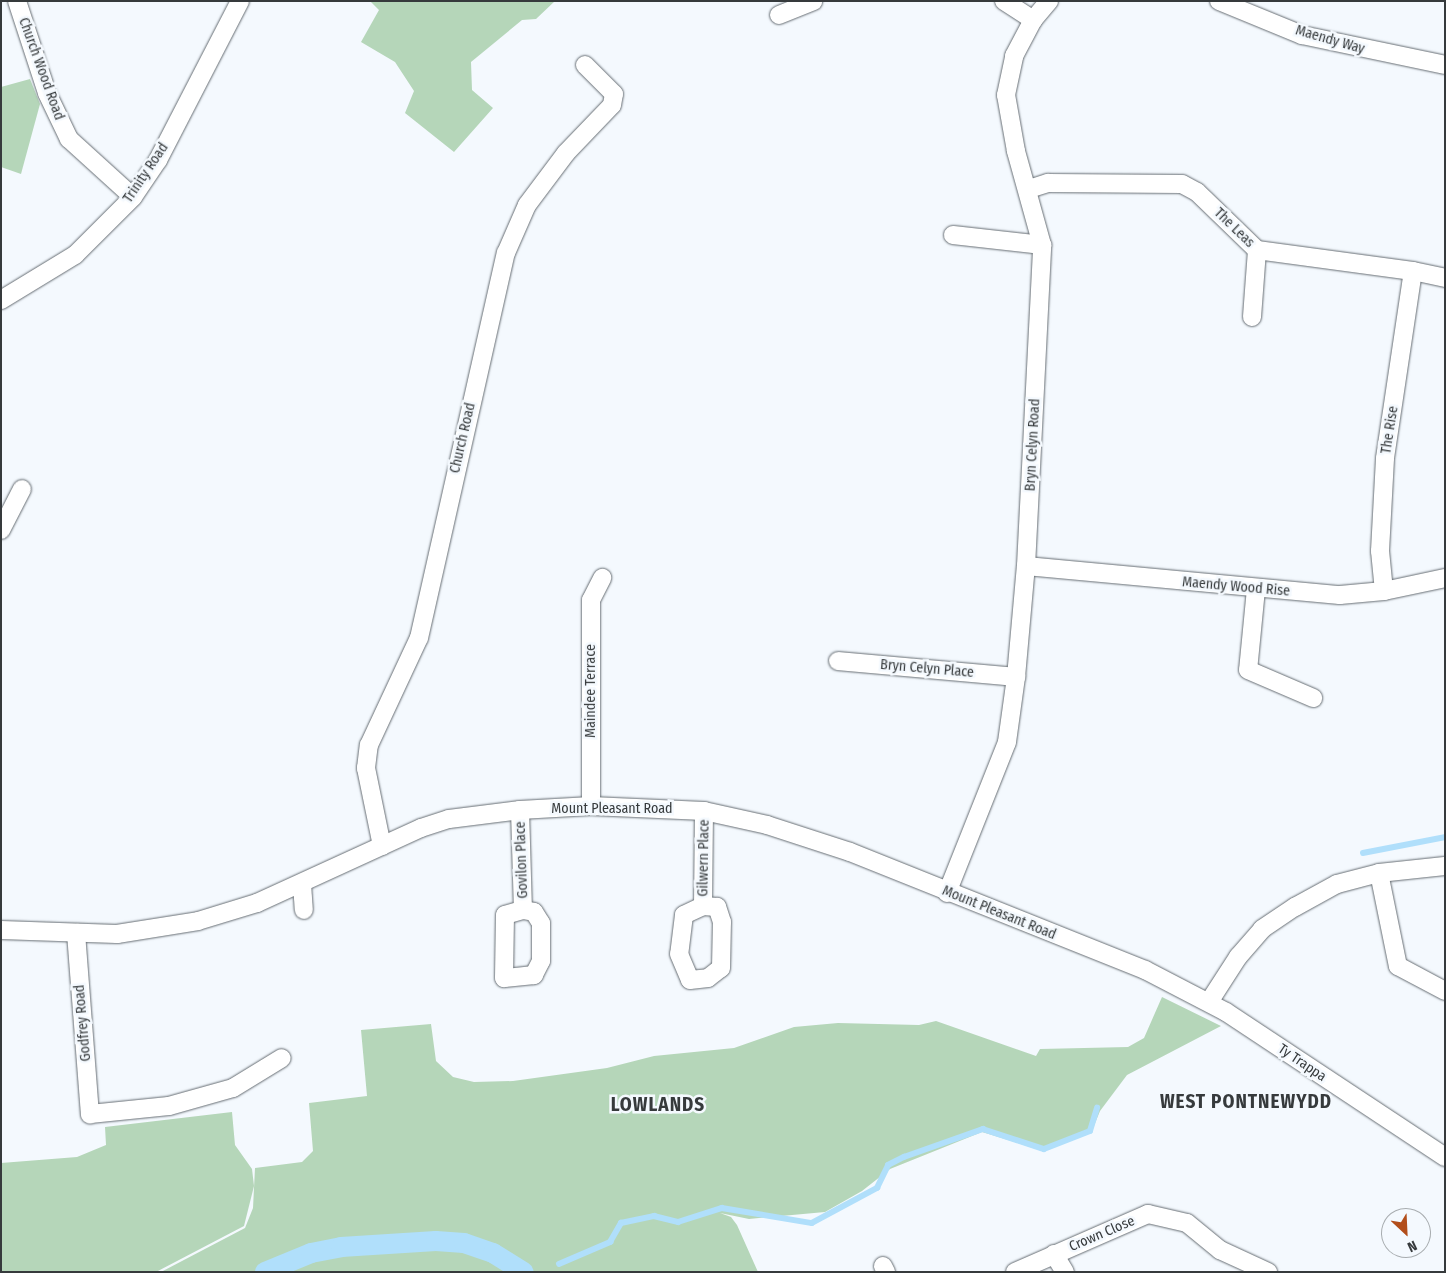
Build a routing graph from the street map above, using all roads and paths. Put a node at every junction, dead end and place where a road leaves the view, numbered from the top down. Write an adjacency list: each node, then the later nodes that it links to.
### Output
1 (17, 1): 12 (street, Church Wood Road)
2 (240, 1): 12 (street, Trinity Road)
3 (813, 1): 7 (street)
4 (1004, 1): 8 (street)
5 (1049, 1): 8 (street, Bryn Celyn Road)
6 (1222, 2): 10 (street, Maendy Way)
7 (779, 15)
8 (1033, 20): 11 (street, Bryn Celyn Road)
9 (585, 65): 33 (street, Church Road)
10 (1445, 65)
11 (1029, 189): 14 (street, Bryn Celyn Road); 15 (street, The Leas)
12 (133, 197): 18 (street, Trinity Road)
13 (953, 235): 14 (street)
14 (1042, 246): 22 (street, Bryn Celyn Road)
15 (1257, 250): 16 (street, The Leas); 19 (street)
16 (1413, 271): 17 (street, The Leas); 26 (street, The Rise)
17 (1445, 278)
18 (1, 300)
19 (1252, 317)
20 (22, 489): 21 (street)
21 (1, 530)
22 (1026, 566): 25 (street, Maendy Wood Rise); 28 (street, Bryn Celyn Road)
23 (602, 578): 30 (street, Maindee Terrace)
24 (1445, 578): 26 (street, Maendy Wood Rise)
25 (1256, 589): 26 (street, Maendy Wood Rise); 29 (street)
26 (1384, 591)
27 (838, 661): 28 (street, Bryn Celyn Place)
28 (1016, 677): 37 (street, Bryn Celyn Road)
29 (1313, 698)
30 (591, 806): 31 (street, Mount Pleasant Road); 32 (street, Mount Pleasant Road)
31 (520, 810): 33 (street, Mount Pleasant Road); 40 (street, Govilon Place)
32 (704, 811): 37 (street, Mount Pleasant Road); 38 (street, Gilwern Place)
33 (382, 846): 36 (street, Mount Pleasant Road)
34 (1445, 866): 35 (street)
35 (1379, 873): 43 (street); 44 (street)
36 (302, 884): 39 (street); 42 (street, Mount Pleasant Road)
37 (947, 893): 44 (street, Mount Pleasant Road)
38 (703, 906)
39 (304, 910)
40 (523, 910)
41 (1, 930): 42 (street, Mount Pleasant Road)
42 (76, 933): 45 (street, Godfrey Road)
43 (1445, 991)
44 (1209, 1002): 46 (street, Ty Trappa)
45 (282, 1058)
46 (1445, 1157)
47 (1054, 1254): 48 (street, Crown Close); 49 (street); 50 (street, Crown Close)
48 (1015, 1272)
49 (1064, 1272)
50 (1268, 1272)

